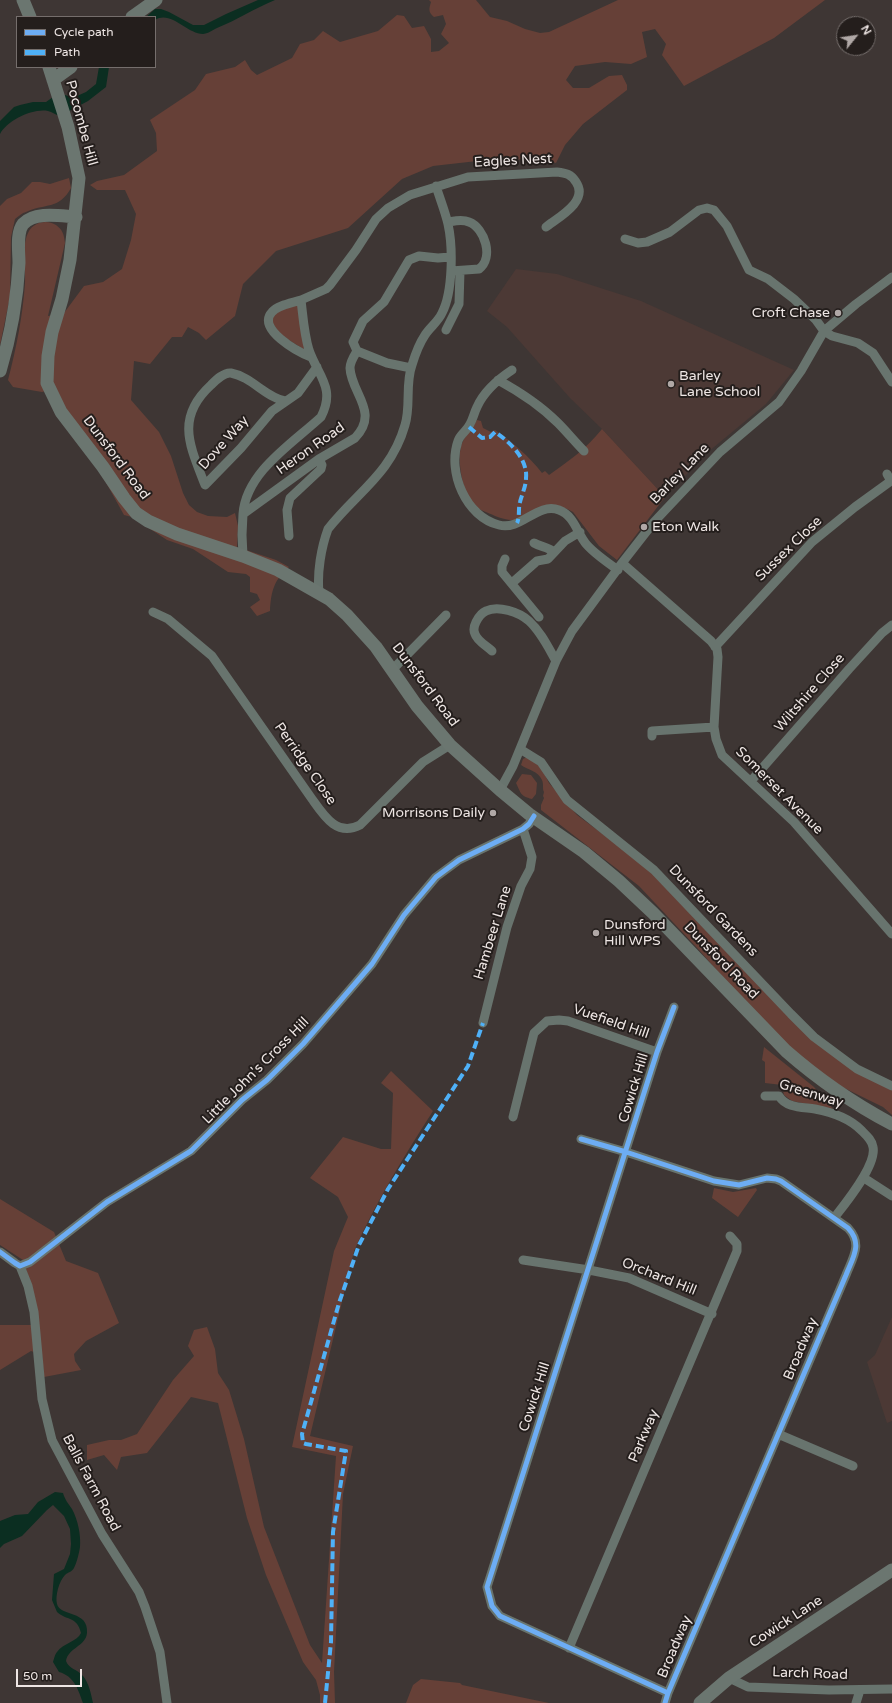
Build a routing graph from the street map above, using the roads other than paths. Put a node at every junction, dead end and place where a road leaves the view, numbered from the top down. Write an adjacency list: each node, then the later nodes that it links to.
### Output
1 (23, 0): 3 (main road)
2 (156, 0): 4 (main road)
3 (30, 16)
4 (133, 16)
5 (49, 68): 7 (main road, Pocombe Hill)
6 (70, 68): 7 (main road)
7 (53, 80): 9 (main road, Pocombe Hill)
8 (436, 186): 10 (street); 11 (street, Eagles Nest); 17 (street, Eagles Nest)
9 (76, 217): 14 (main road, Pocombe Hill); 25 (main road)
10 (448, 222): 13 (street); 15 (street)
11 (546, 226)
12 (625, 239): 19 (street)
13 (450, 257): 15 (street); 20 (street)
14 (70, 260): 37 (main road, Dunsford Road)
15 (456, 271): 18 (street); 23 (street)
16 (892, 277): 19 (street, Barley Lane)
17 (301, 300): 21 (street); 21 (street, Eagles Nest)
18 (446, 330)
19 (824, 331): 27 (street); 39 (street, Barley Lane)
20 (357, 351): 23 (street); 30 (street, Heron Road)
21 (312, 357): 22 (street)
22 (317, 367): 28 (street, Dove Way); 32 (street)
23 (411, 368): 41 (street)
24 (512, 370): 26 (street)
25 (0, 371)
26 (498, 380): 29 (street); 33 (street)
27 (892, 382)
28 (285, 401): 28 (street, Dove Way)
29 (584, 450)
30 (319, 459): 32 (street, Heron Road); 34 (street)
31 (890, 479): 46 (street, Sussex Close)
32 (243, 514): 37 (street)
33 (580, 532): 36 (street); 39 (street)
34 (289, 536)
35 (534, 543): 36 (street)
36 (554, 552): 40 (street)
37 (243, 556): 41 (main road, Dunsford Road)
38 (505, 559): 40 (street)
39 (620, 566): 46 (street); 48 (street, Barley Lane)
40 (512, 583): 44 (street)
41 (319, 592): 49 (main road, Dunsford Road)
42 (153, 612): 52 (street, Perridge Close)
43 (446, 615): 49 (street)
44 (539, 617)
45 (892, 625): 54 (street, Wiltshire Close)
46 (715, 647): 50 (street, Somerset Avenue)
47 (492, 651): 48 (street)
48 (556, 661): 53 (street, Barley Lane)
49 (393, 670): 52 (main road, Dunsford Road)
50 (714, 727): 51 (street); 54 (street, Somerset Avenue)
51 (652, 730)
52 (450, 745): 55 (main road, Dunsford Road)
53 (520, 750): 55 (street, Barley Lane); 62 (street, Dunsford Gardens)
54 (751, 781): 58 (street, Somerset Avenue)
55 (500, 790): 56 (main road, Dunsford Road)
56 (534, 816): 57 (street, Little John's Cross Hill); 65 (main road, Dunsford Road)
57 (523, 829): 60 (street, Hambeer Lane); 74 (street, Little John's Cross Hill)
58 (892, 934)
59 (674, 1007): 61 (street, Cowick Hill)
60 (483, 1023)
61 (657, 1052): 64 (street, Vuefield Hill); 67 (street, Cowick Hill)
62 (892, 1086)
63 (765, 1096): 68 (street, Greenway)
64 (512, 1117)
65 (892, 1124)
66 (581, 1139): 67 (street, Broadway)
67 (626, 1152): 70 (street, Broadway); 75 (street, Cowick Hill)
68 (864, 1178): 69 (street); 70 (street, Greenway)
69 (892, 1196)
70 (834, 1218): 77 (street, Broadway)
71 (730, 1236): 76 (street, Parkway)
72 (0, 1252): 74 (street)
73 (523, 1260): 75 (street, Orchard Hill)
74 (20, 1266): 85 (street, Balls Farm Road)
75 (589, 1270): 76 (street, Orchard Hill); 80 (street, Cowick Hill)
76 (712, 1314): 80 (street, Parkway)
77 (778, 1434): 78 (street); 84 (street, Broadway)
78 (853, 1466)
79 (892, 1570): 81 (main road, Cowick Lane)
80 (569, 1648): 84 (street, Cowick Hill)
81 (729, 1678): 83 (street, Larch Road); 87 (main road, Cowick Lane)
82 (892, 1689): 83 (street, Larch Road)
83 (860, 1690): 88 (street)
84 (668, 1693): 86 (street, Broadway)
85 (167, 1703)
86 (665, 1703)
87 (700, 1703)
88 (856, 1703)

